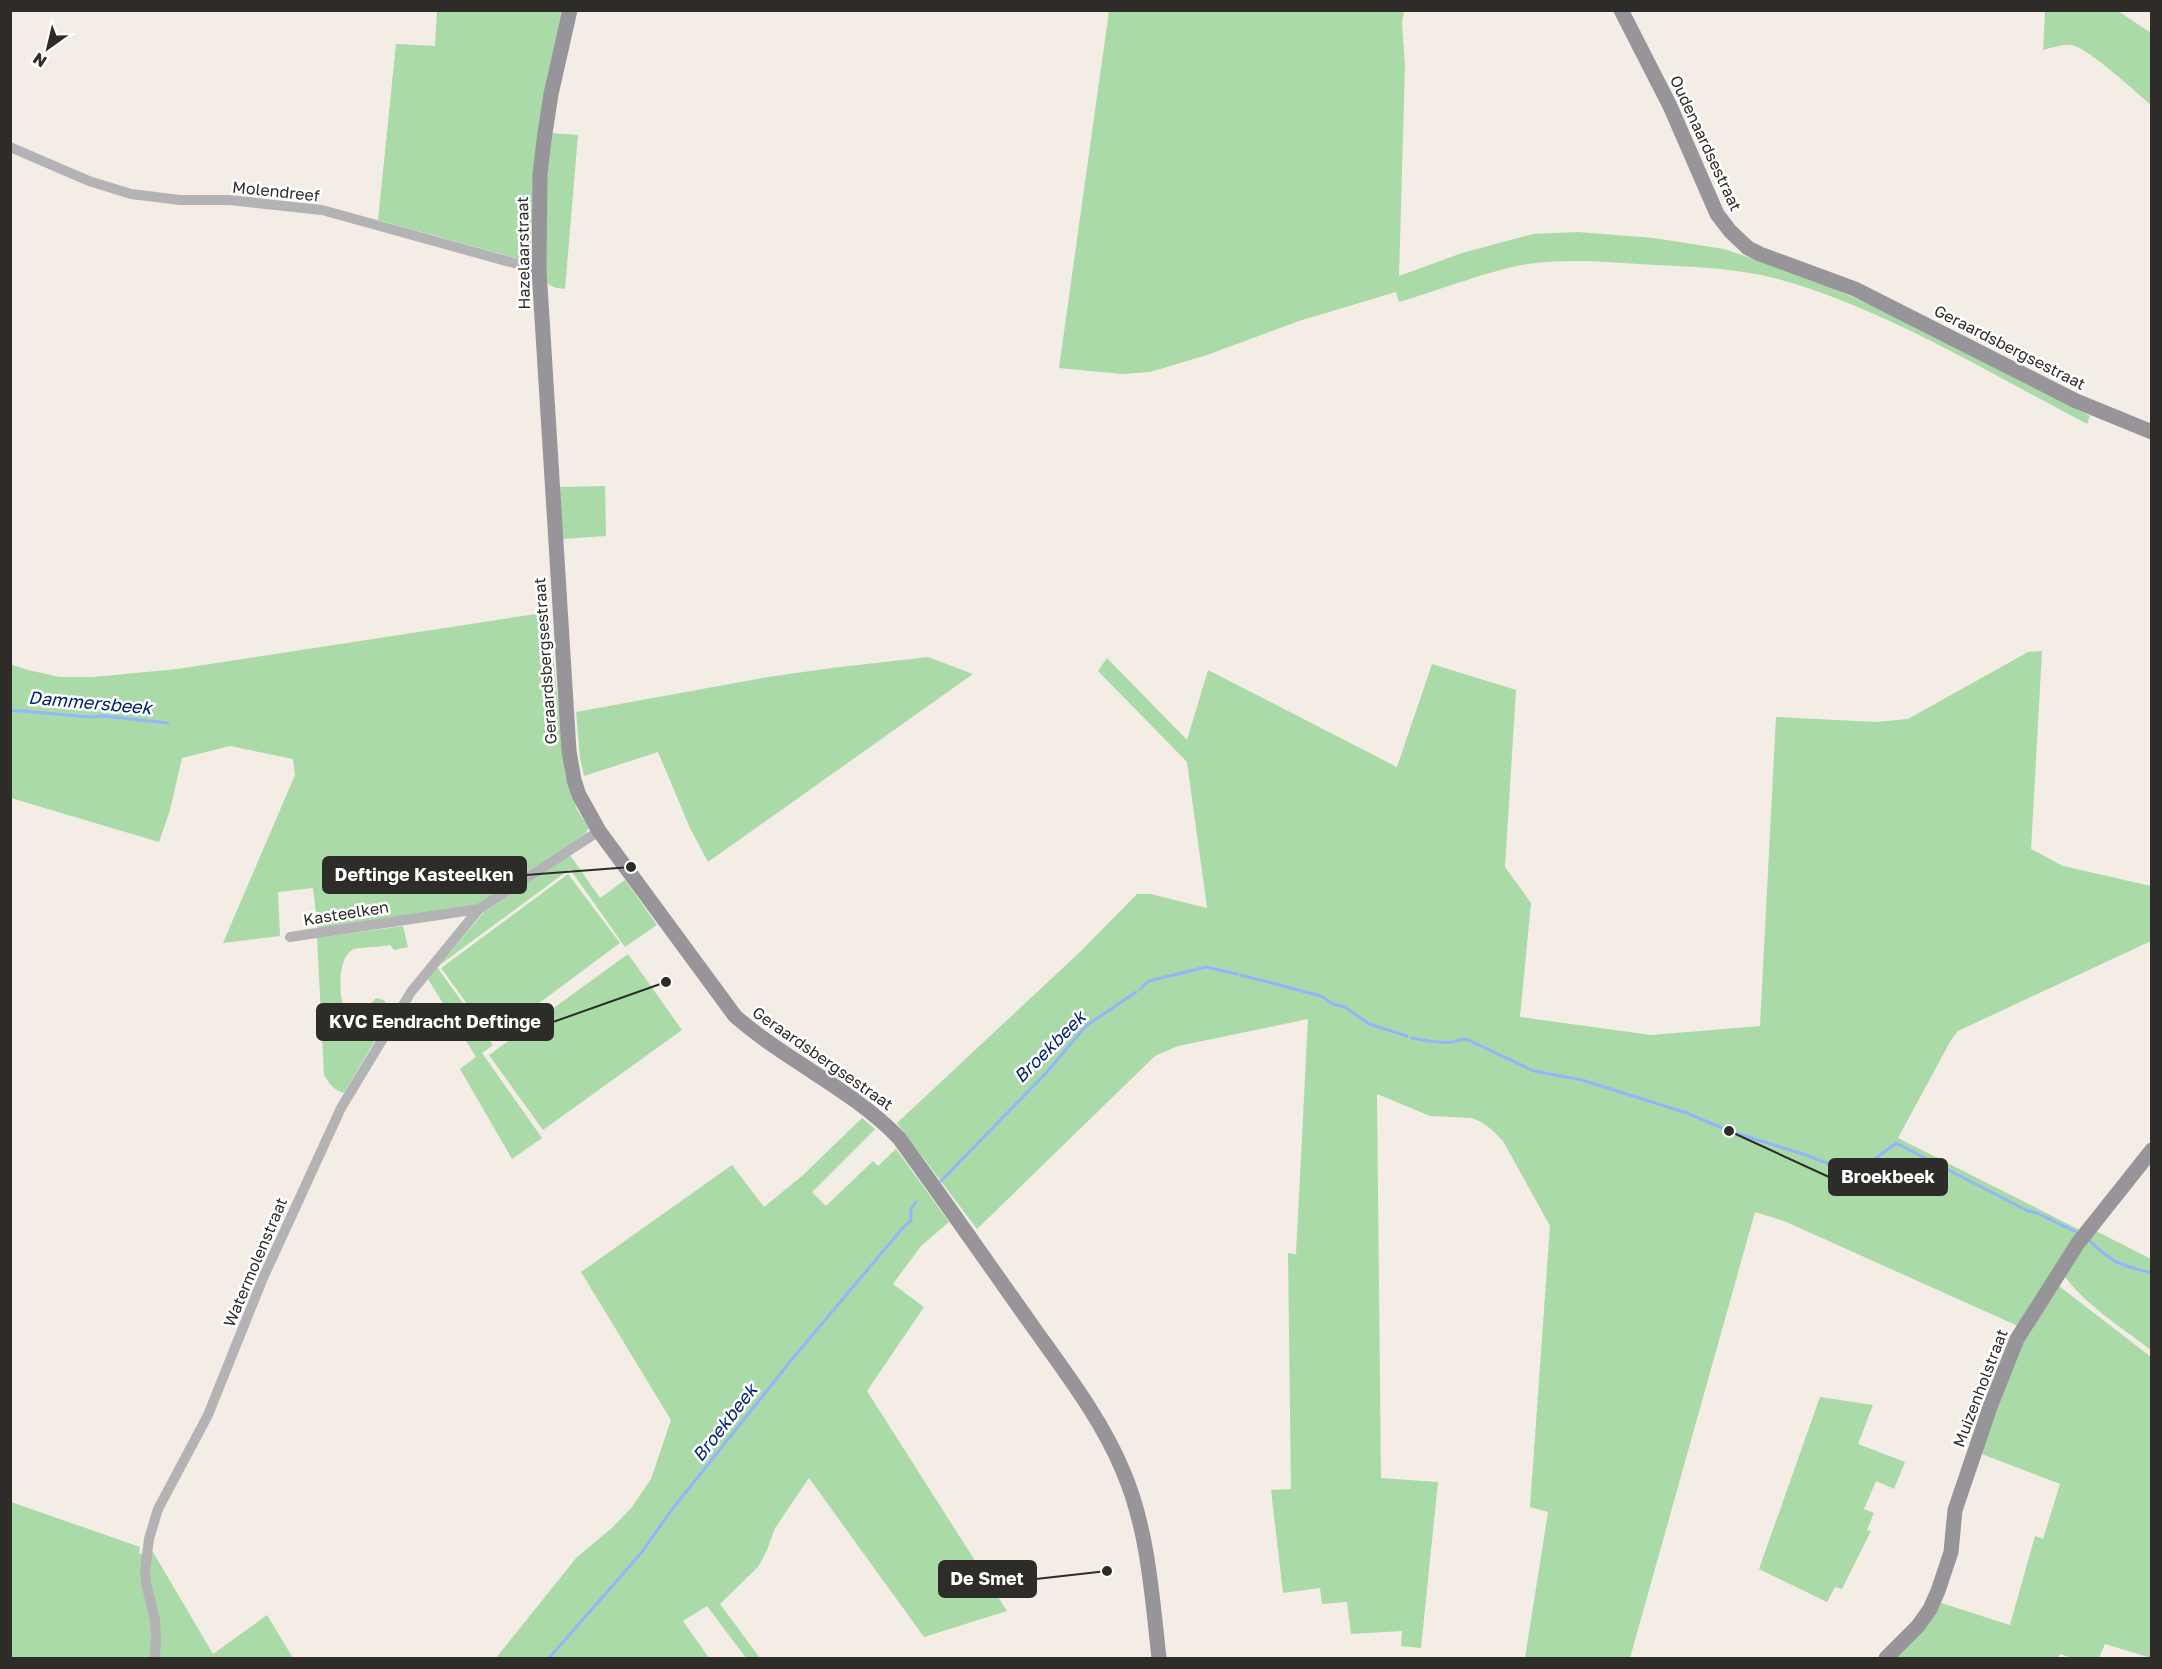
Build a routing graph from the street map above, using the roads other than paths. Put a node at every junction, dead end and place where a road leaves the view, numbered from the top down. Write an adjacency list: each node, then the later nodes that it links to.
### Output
1 (570, 10): 4 (street, Hazelaarstraat)
2 (1621, 10): 5 (street, Oudenaardsestraat)
3 (10, 147): 4 (street, Molendreef)
4 (539, 270): 7 (street, Hazelaarstraat)
5 (1855, 289): 6 (street, Geraardsbergsestraat)
6 (2151, 432)
7 (553, 497): 8 (street, Geraardsbergsestraat)
8 (599, 831): 9 (street, Kasteelken); 13 (street, Geraardsbergsestraat)
9 (479, 909): 10 (street, Kasteelken); 12 (street, Watermolenstraat)
10 (290, 937)
11 (2151, 1150): 14 (street, Muizenholstraat)
12 (155, 1659)
13 (1159, 1659)
14 (1886, 1659)

